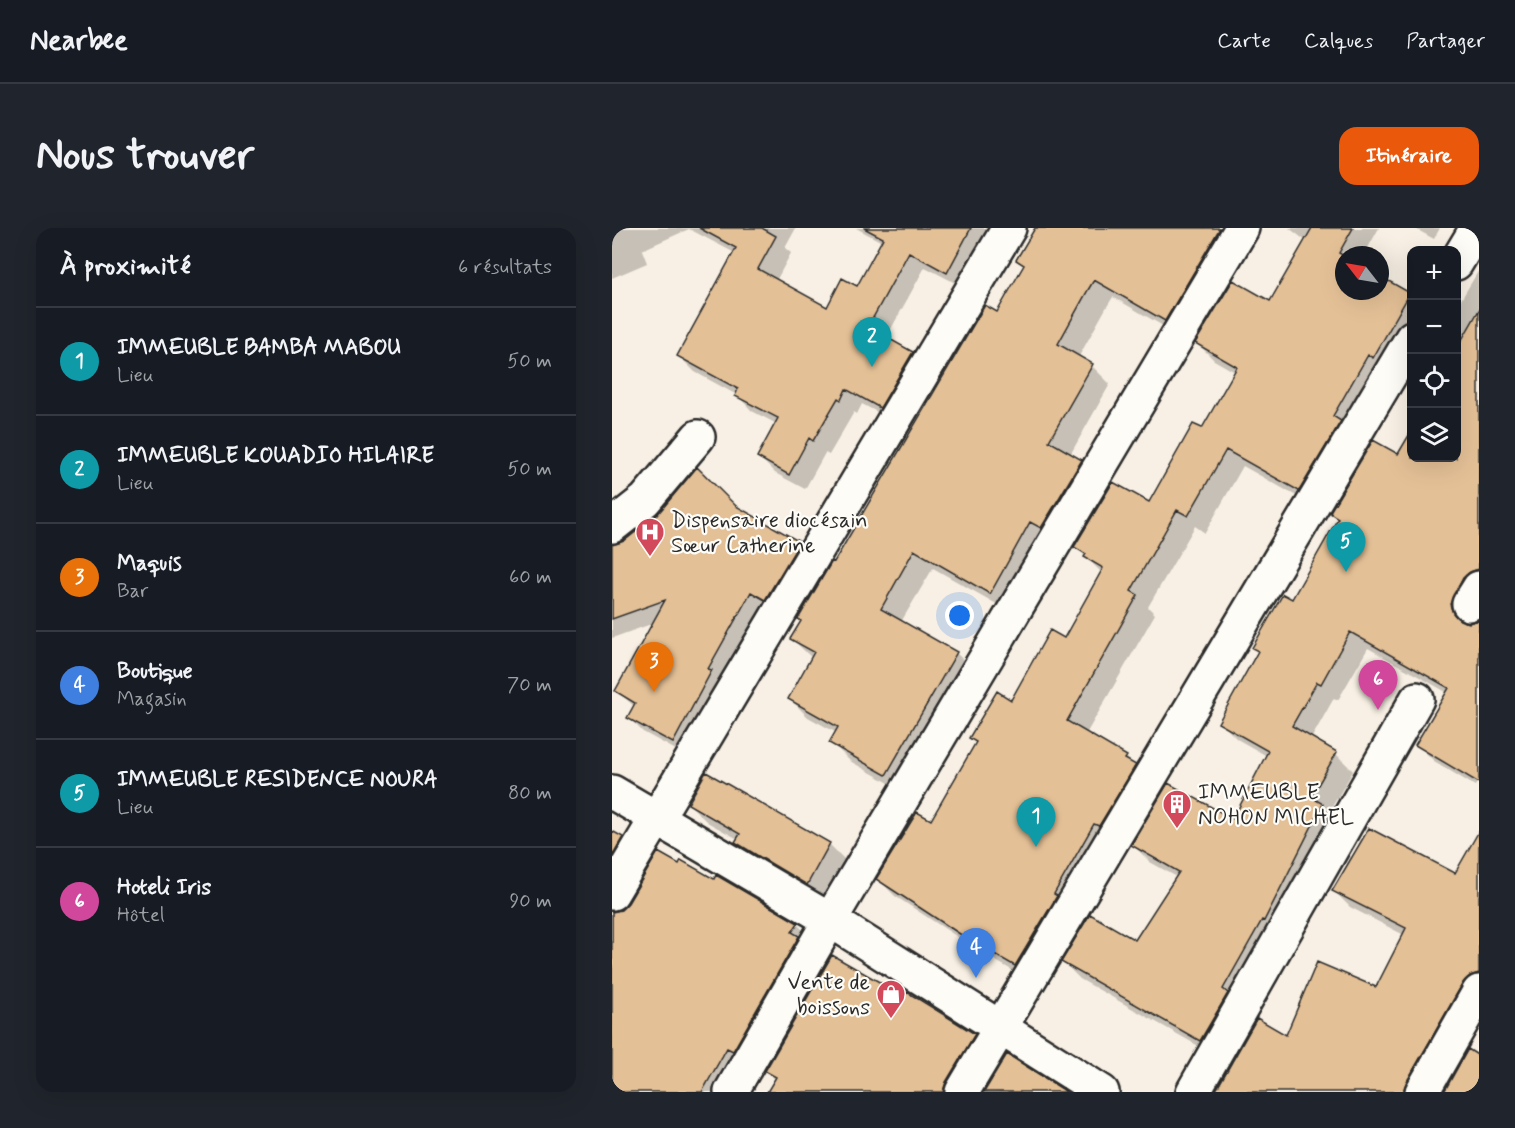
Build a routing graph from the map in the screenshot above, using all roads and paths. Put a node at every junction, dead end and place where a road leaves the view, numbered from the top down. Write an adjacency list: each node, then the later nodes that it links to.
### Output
1 (1009, 228): 10 (street)
2 (1242, 228): 12 (street)
3 (1477, 228): 4 (street)
4 (1461, 255)
5 (1407, 347): 14 (street)
6 (698, 437): 7 (street)
7 (612, 526)
8 (1417, 699): 18 (street)
9 (612, 792): 10 (street)
10 (655, 818): 11 (street); 12 (street)
11 (612, 893)
12 (830, 920): 14 (street); 15 (street)
13 (1479, 992): 19 (street)
14 (1000, 1028): 16 (street); 17 (street)
15 (730, 1092)
16 (962, 1092)
17 (1102, 1092)
18 (1193, 1092)
19 (1422, 1092)

